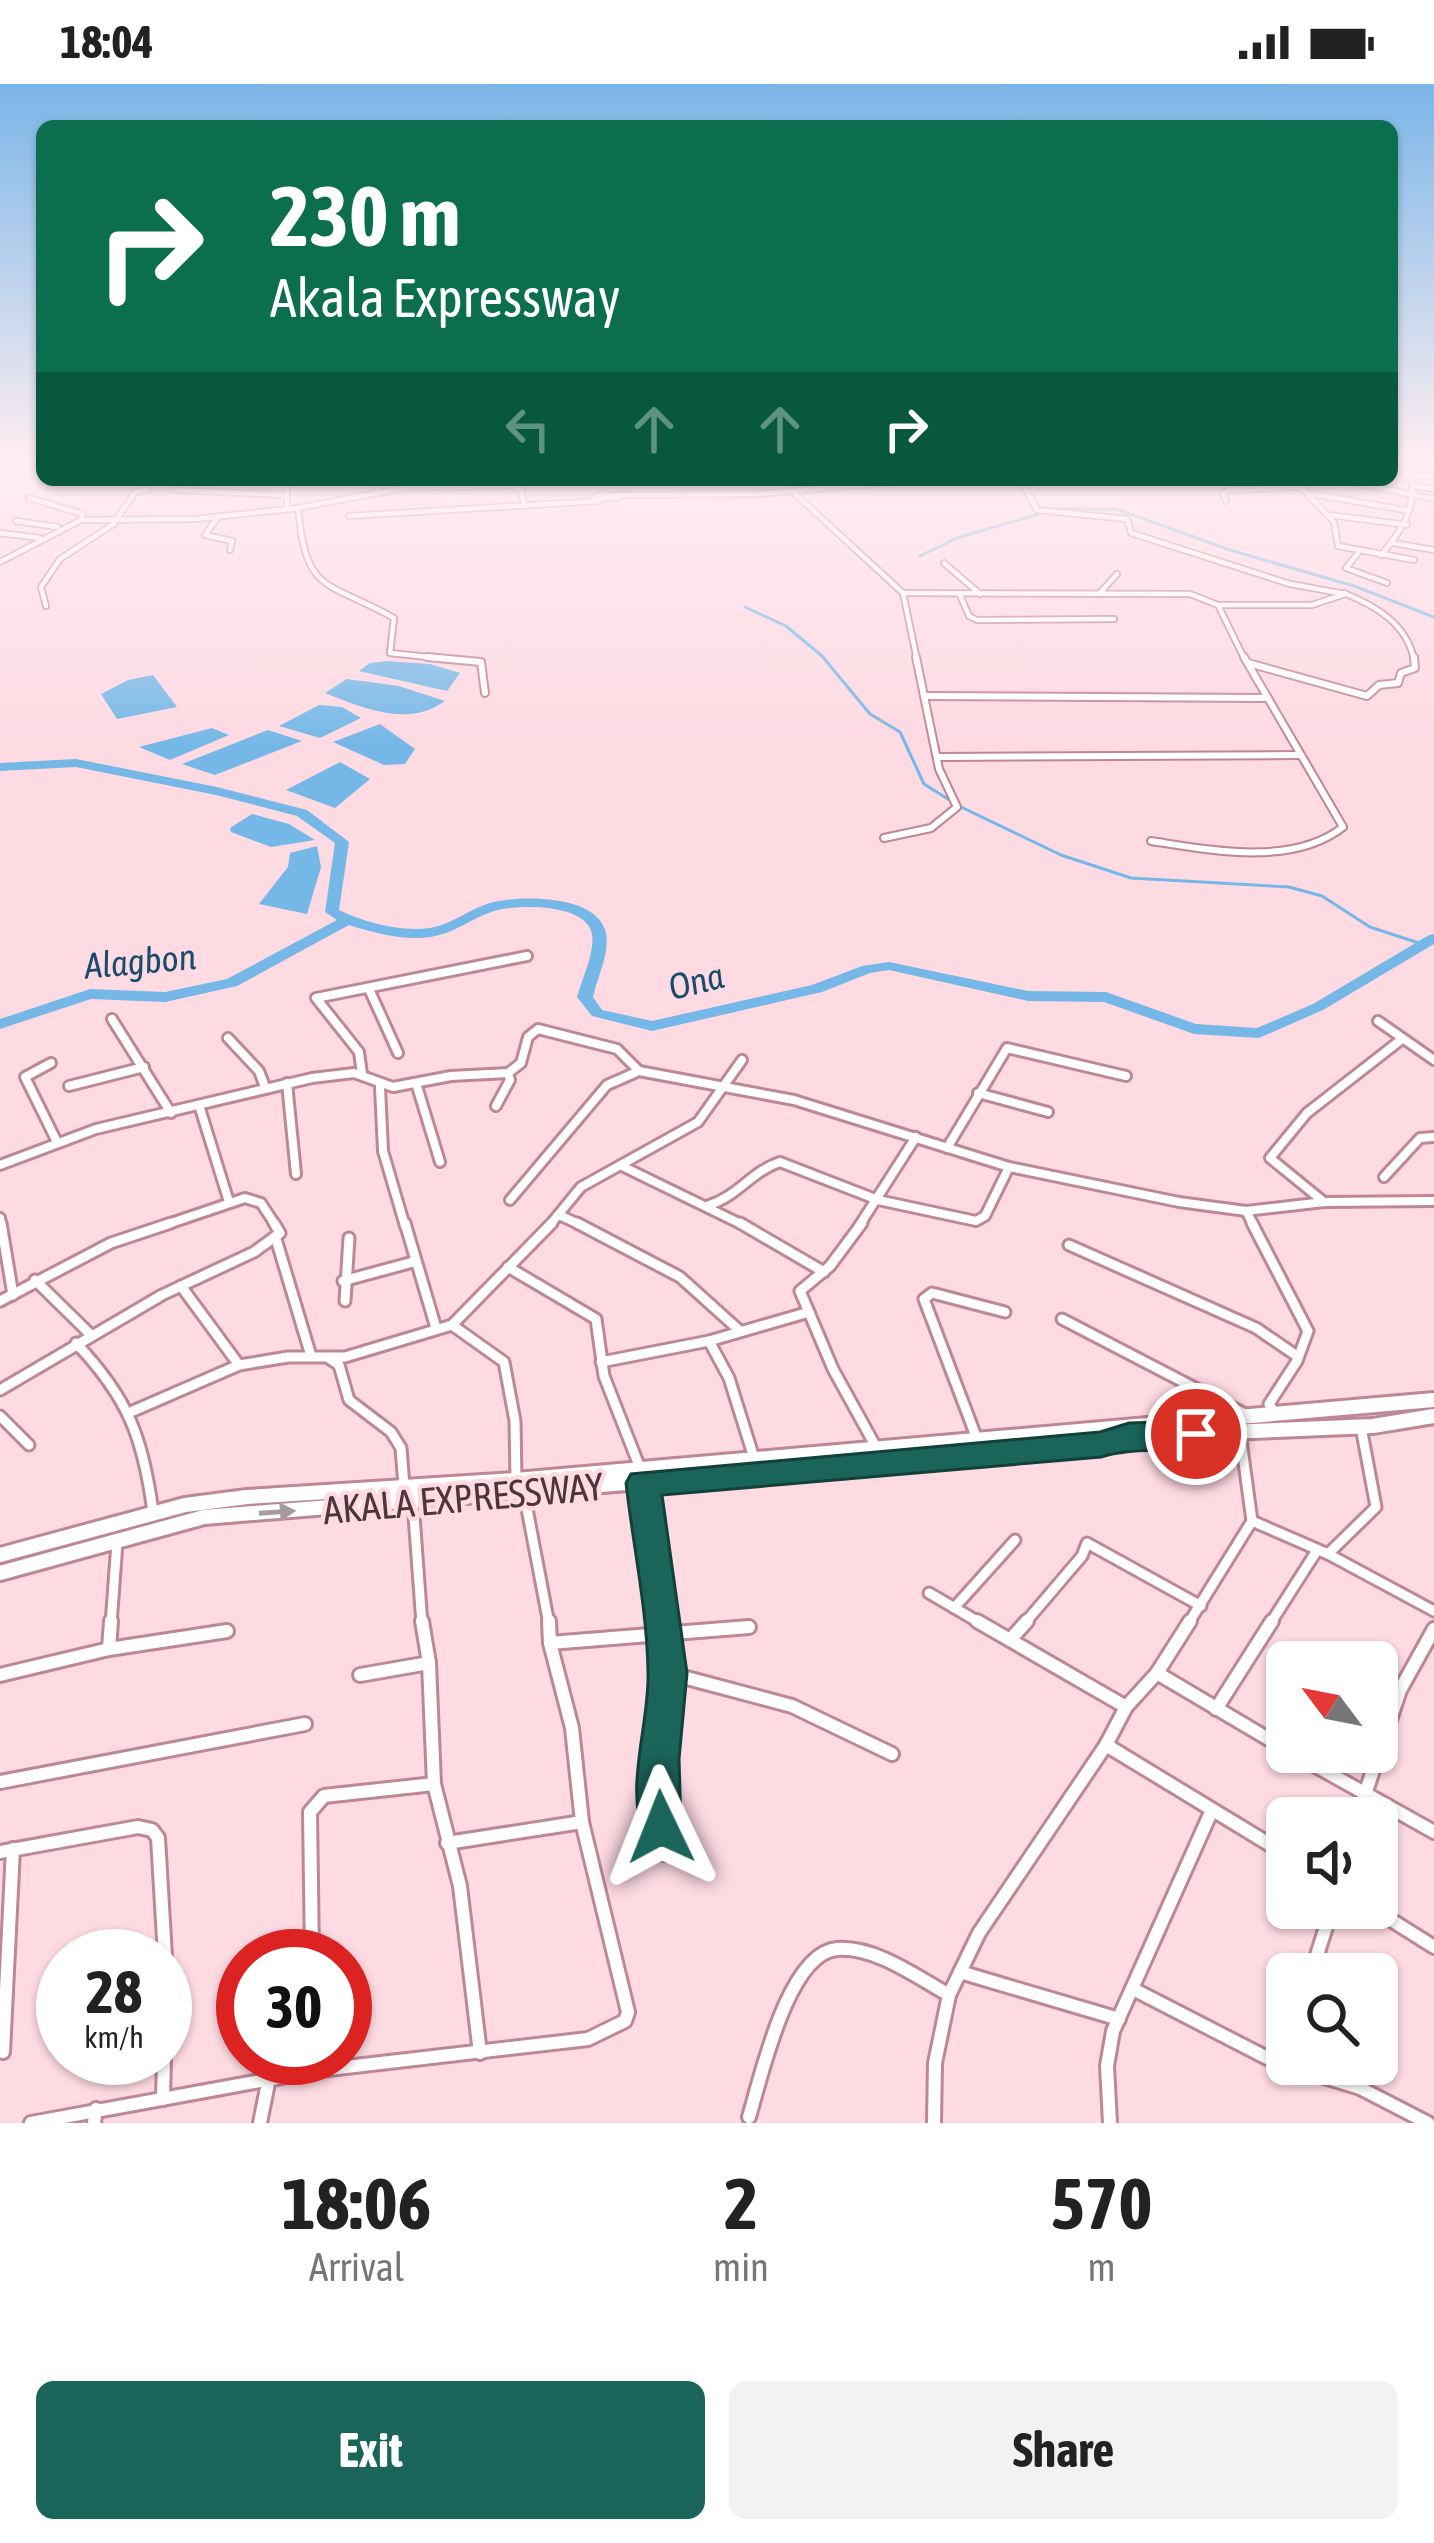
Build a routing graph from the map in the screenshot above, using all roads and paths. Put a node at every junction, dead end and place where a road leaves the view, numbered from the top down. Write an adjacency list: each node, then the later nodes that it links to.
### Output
1 (70, 554): 18 (street)
2 (304, 554): 21 (street)
3 (860, 554): 12 (street)
4 (1197, 554): 13 (street)
5 (1359, 554): 11 (street)
6 (1371, 554): 7 (street)
7 (1381, 555): 8 (street)
8 (1414, 560)
9 (944, 563): 16 (street)
10 (1118, 574): 15 (street)
11 (1387, 583)
12 (902, 593): 14 (street); 22 (street)
13 (1344, 593): 17 (street); 20 (street)
14 (960, 595): 16 (street); 19 (street)
15 (1098, 595): 16 (street); 17 (street)
16 (982, 596)
17 (1218, 605): 20 (street)
18 (46, 606)
19 (1114, 619)
20 (1247, 663): 23 (street)
21 (485, 693)
22 (926, 696): 23 (street); 25 (street)
23 (1264, 698): 24 (street)
24 (1300, 754): 25 (street); 27 (street)
25 (938, 758): 26 (street)
26 (884, 838)
27 (1151, 841)
28 (527, 956): 29 (street)
29 (369, 988): 34 (street); 41 (street)
30 (112, 1019): 38 (street)
31 (1378, 1022): 33 (street)
32 (228, 1038): 48 (street)
33 (1402, 1039): 36 (street); 68 (street)
34 (398, 1053)
35 (742, 1060): 47 (street)
36 (1434, 1060)
37 (51, 1063): 56 (street)
38 (144, 1067): 45 (street); 53 (street)
39 (639, 1071): 40 (street); 47 (street); 64 (street)
40 (508, 1073): 44 (street); 51 (street)
41 (362, 1074): 43 (street); 46 (street)
42 (1126, 1076): 49 (street)
43 (287, 1083): 48 (street); 62 (street)
44 (416, 1083): 46 (street); 58 (street)
45 (70, 1086)
46 (379, 1086): 76 (street)
47 (726, 1086): 54 (street); 60 (street)
48 (265, 1087): 50 (street)
49 (978, 1093): 52 (street); 57 (street)
50 (200, 1105): 53 (street); 67 (street)
51 (496, 1106)
52 (1048, 1112)
53 (171, 1113): 56 (street)
54 (916, 1137): 57 (street); 65 (street)
55 (1434, 1137): 63 (street)
56 (57, 1142): 59 (street)
57 (947, 1148): 61 (street)
58 (440, 1162)
59 (0, 1165)
60 (620, 1166): 69 (street); 71 (street)
61 (1009, 1167): 65 (street); 70 (street)
62 (296, 1174)
63 (1384, 1177)
64 (510, 1200)
65 (878, 1200): 69 (street); 78 (street)
66 (1434, 1201): 68 (street)
67 (229, 1202): 74 (street); 79 (street)
68 (1324, 1202): 70 (street)
69 (709, 1205): 78 (street)
70 (1246, 1211): 94 (street)
71 (559, 1215): 77 (street); 90 (street)
72 (0, 1218): 82 (street)
73 (350, 1238): 80 (street)
74 (276, 1239): 81 (street); 95 (street)
75 (1069, 1245): 94 (street)
76 (413, 1262): 80 (street); 89 (street)
77 (508, 1268): 88 (street); 97 (street)
78 (824, 1272): 85 (street)
79 (35, 1280): 82 (street); 91 (street)
80 (343, 1281): 84 (street)
81 (181, 1286): 91 (street); 98 (street)
82 (13, 1294): 83 (street)
83 (0, 1301)
84 (345, 1301)
85 (809, 1312): 90 (street); 113 (street)
86 (1005, 1312): 111 (street)
87 (1062, 1319): 105 (street)
88 (452, 1325): 89 (street); 116 (street)
89 (436, 1328): 96 (street)
90 (740, 1331): 92 (street)
91 (92, 1336): 93 (street)
92 (709, 1341): 97 (street); 114 (street)
93 (76, 1343): 99 (street); 103 (street)
94 (1298, 1356): 104 (street)
95 (311, 1357): 96 (street); 98 (street)
96 (330, 1359): 117 (street)
97 (601, 1362): 115 (street)
98 (239, 1365): 103 (street)
99 (0, 1390)
100 (1434, 1400): 101 (main road, AKALA EXPRESSWAY)
101 (1347, 1406): 102 (main road, AKALA EXPRESSWAY); 108 (main road)
102 (1307, 1409): 104 (main road, AKALA EXPRESSWAY); 109 (main road)
103 (133, 1411): 119 (street)
104 (1274, 1412): 105 (main road, AKALA EXPRESSWAY)
105 (1247, 1415): 111 (main road, AKALA EXPRESSWAY)
106 (0, 1416): 112 (street)
107 (1434, 1416): 108 (main road, AKALA EXPRESSWAY)
108 (1367, 1426): 109 (main road, AKALA EXPRESSWAY); 123 (street)
109 (1316, 1429): 110 (main road, AKALA EXPRESSWAY)
110 (1240, 1433): 115 (main road, AKALA EXPRESSWAY); 120 (street)
111 (977, 1439): 113 (main road, AKALA EXPRESSWAY)
112 (29, 1445)
113 (876, 1447): 114 (main road, AKALA EXPRESSWAY)
114 (754, 1459): 115 (main road, AKALA EXPRESSWAY)
115 (641, 1476): 116 (main road, AKALA EXPRESSWAY); 133 (street)
116 (520, 1486): 117 (main road, AKALA EXPRESSWAY); 118 (main road, AKALA EXPRESSWAY); 135 (street)
117 (404, 1488): 119 (main road, AKALA EXPRESSWAY)
118 (413, 1502): 121 (main road, AKALA EXPRESSWAY, one-way to 118); 137 (street)
119 (153, 1514): 124 (main road, AKALA EXPRESSWAY)
120 (1252, 1521): 123 (street); 127 (street)
121 (117, 1538): 125 (main road, AKALA EXPRESSWAY); 136 (street)
122 (1015, 1540): 128 (street)
123 (1322, 1553): 129 (street); 143 (street)
124 (0, 1556)
125 (0, 1573)
126 (929, 1593): 128 (street)
127 (1201, 1606): 134 (street); 139 (street)
128 (954, 1608): 134 (street)
129 (1434, 1611)
130 (748, 1627): 133 (street)
131 (1434, 1629): 151 (street)
132 (227, 1631): 136 (street)
133 (662, 1636): 135 (street); 138 (street)
134 (1010, 1640): 142 (street)
135 (550, 1643): 154 (street)
136 (109, 1649): 140 (street)
137 (429, 1664): 141 (street); 150 (street)
138 (668, 1673): 147 (street); 159 (street)
139 (1157, 1673): 142 (street); 143 (street)
140 (0, 1675)
141 (361, 1675)
142 (1126, 1707): 146 (street)
143 (1216, 1709): 145 (street)
144 (305, 1724): 149 (street)
145 (1266, 1738)
146 (1106, 1744): 153 (street); 164 (street)
147 (892, 1754)
148 (1327, 1773): 151 (street)
149 (0, 1782)
150 (434, 1784): 156 (street); 162 (street)
151 (1364, 1794): 152 (street); 155 (street)
152 (1363, 1797)
153 (1211, 1810): 157 (street); 165 (street)
154 (582, 1822): 156 (street); 169 (street)
155 (1434, 1832)
156 (446, 1843): 169 (street)
157 (1266, 1843)
158 (7, 1850): 161 (street); 168 (street)
159 (664, 1854)
160 (1398, 1924): 163 (street)
161 (163, 1929)
162 (310, 1929)
163 (1434, 1947)
164 (960, 1972): 166 (street); 167 (street)
165 (1132, 1989): 167 (street); 170 (street)
166 (949, 1995): 178 (street); 182 (street)
167 (1119, 2019): 183 (street)
168 (3, 2052)
169 (480, 2053): 171 (street)
170 (1266, 2057)
171 (372, 2060)
172 (163, 2085): 176 (street)
173 (233, 2085): 176 (street)
174 (267, 2085): 181 (street)
175 (1350, 2085): 179 (street)
176 (163, 2099): 177 (street)
177 (95, 2116): 180 (street)
178 (749, 2117)
179 (1431, 2122)
180 (31, 2123)
181 (260, 2123)
182 (934, 2123)
183 (1109, 2123)

